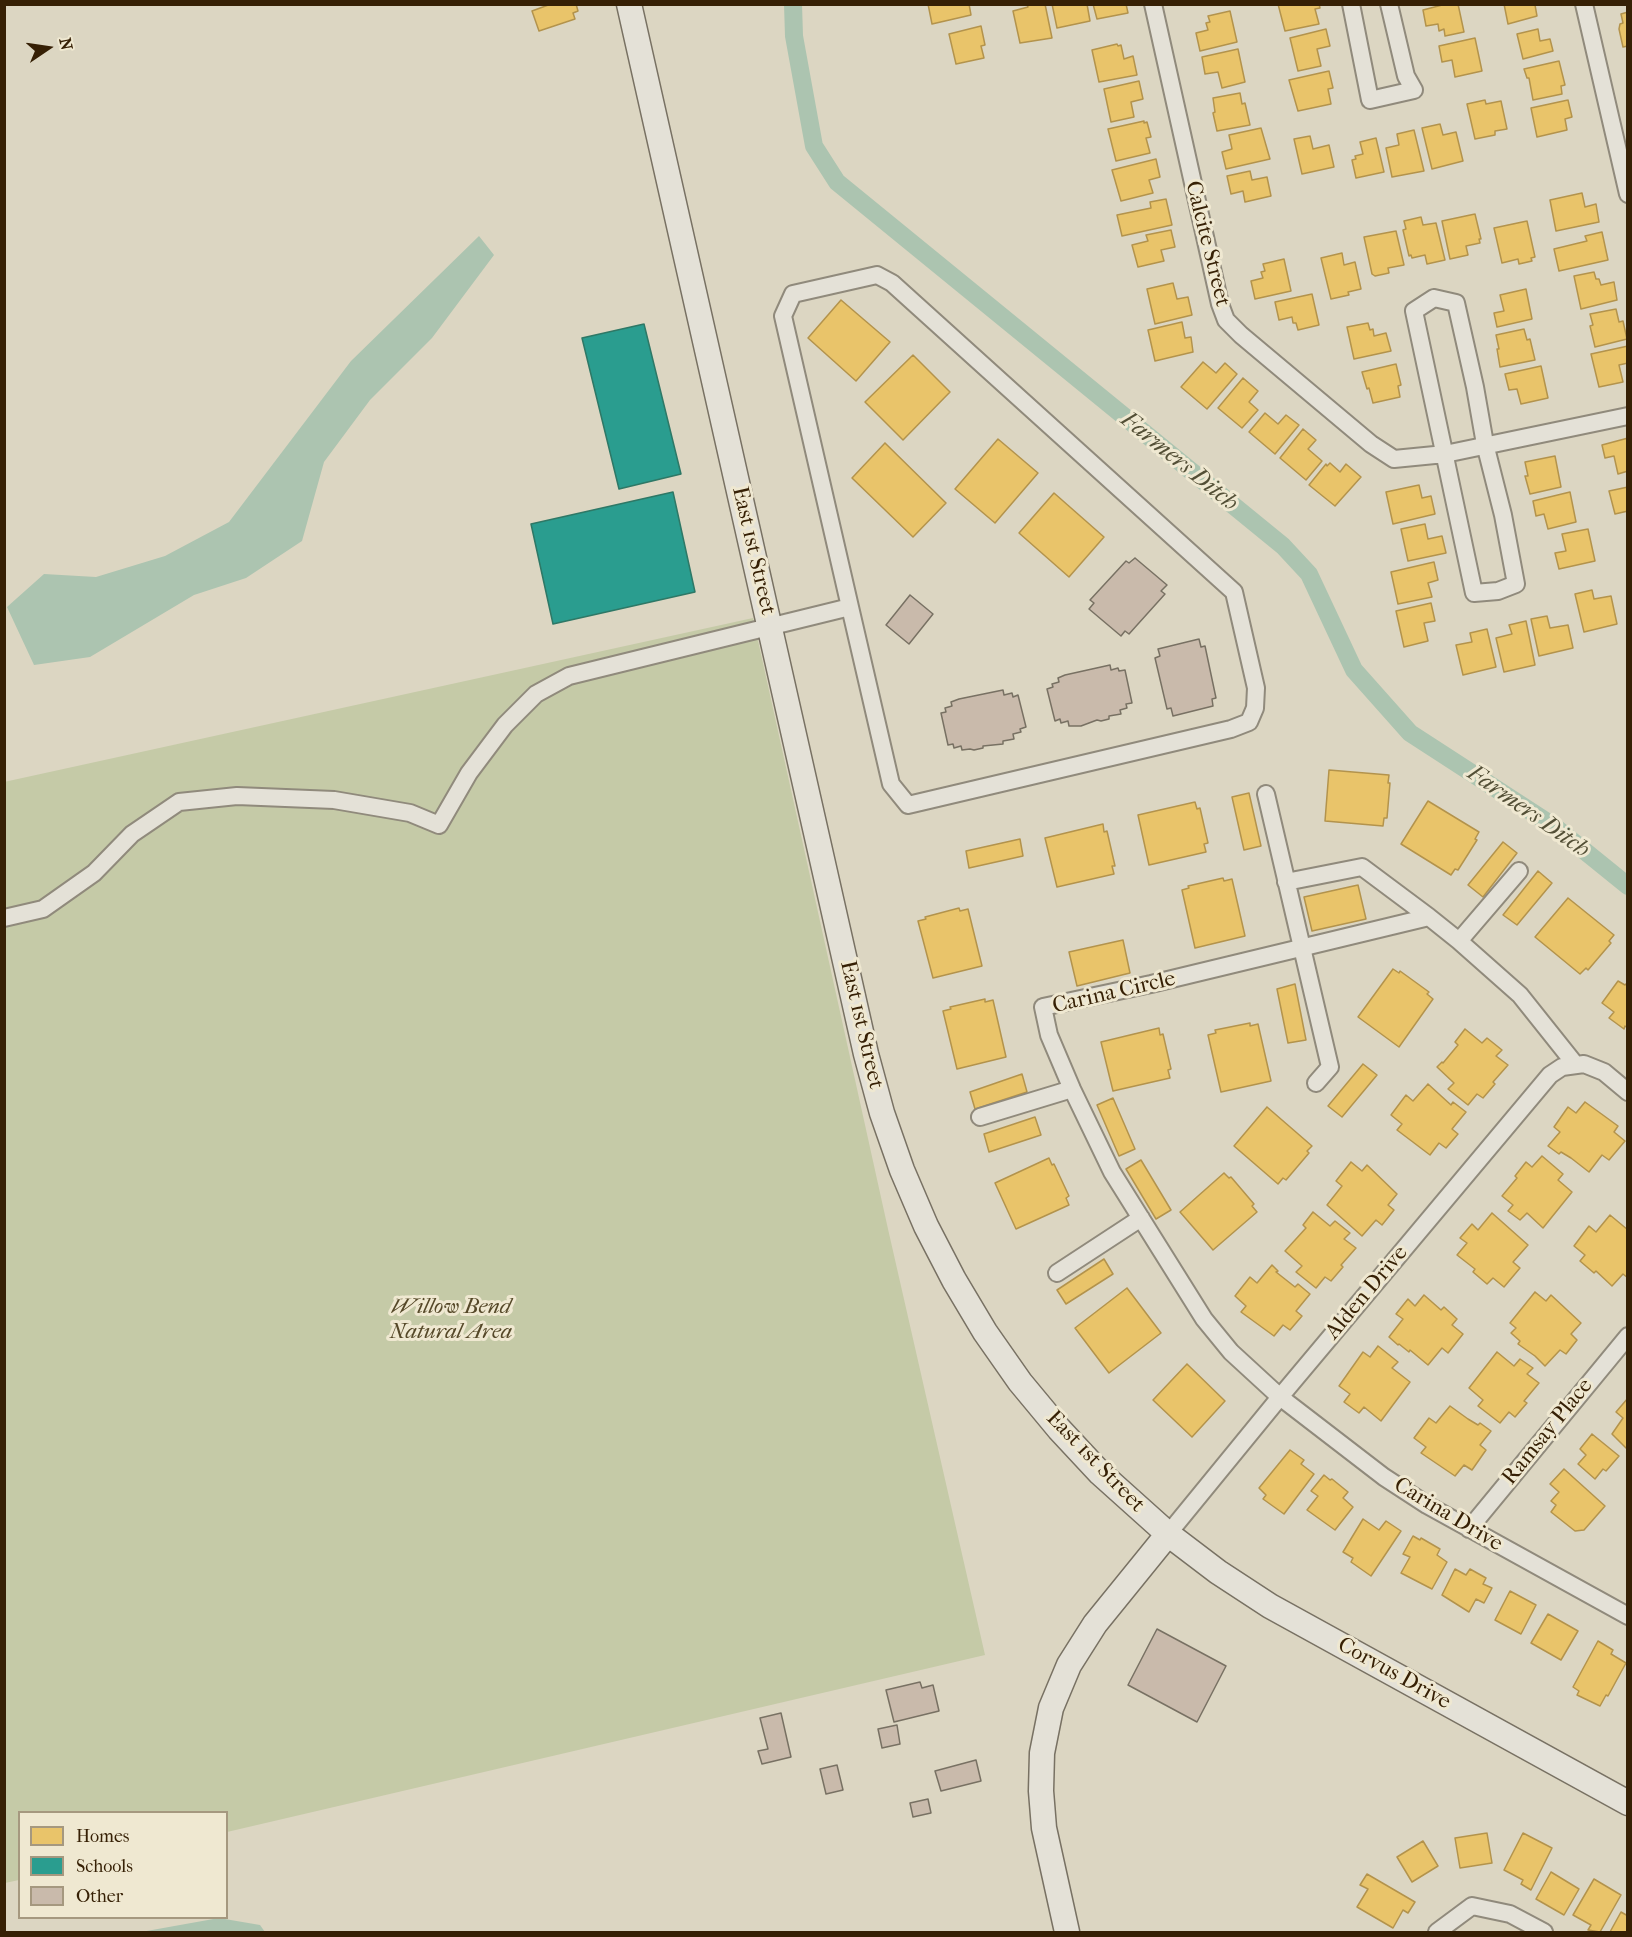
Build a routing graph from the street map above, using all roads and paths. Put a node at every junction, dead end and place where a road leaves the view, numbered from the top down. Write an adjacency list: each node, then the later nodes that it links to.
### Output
1 (629, 4): 12 (street, East 1st Street)
2 (1152, 4): 10 (street, Calcite Street)
3 (1351, 4): 4 (street)
4 (1389, 4)
5 (1584, 4): 6 (street)
6 (1623, 145): 7 (street)
7 (1628, 194)
8 (1628, 416): 9 (street, Calcite Street)
9 (1485, 444): 10 (street, Calcite Street); 10 (street); 10 (street)
10 (1445, 454)
11 (850, 607): 11 (street); 12 (street)
12 (770, 626): 17 (street); 30 (street, East 1st Street)
13 (1266, 794): 15 (street)
14 (1519, 871): 18 (street)
15 (1286, 882): 16 (street); 19 (street)
16 (1429, 917): 18 (street); 19 (street, Carina Circle)
17 (4, 918)
18 (1459, 941): 20 (street)
19 (1301, 948): 21 (street); 22 (street, Carina Circle)
20 (1575, 1064): 23 (street); 28 (street, Alden Drive)
21 (1316, 1083)
22 (1072, 1089): 24 (street); 25 (street, Carina Circle)
23 (1628, 1092)
24 (981, 1117)
25 (1141, 1218): 26 (street); 28 (street, Carina Circle)
26 (1058, 1273)
27 (1628, 1336): 29 (street, Ramsay Place)
28 (1280, 1397): 29 (street, Carina Drive); 30 (street, Alden Drive)
29 (1469, 1529): 31 (street, Carina Drive)
30 (1168, 1534): 32 (street, Corvus Drive); 33 (street)
31 (1628, 1616)
32 (1628, 1803)
33 (1067, 1932)
34 (1437, 1932): 35 (street)
35 (1544, 1932)

